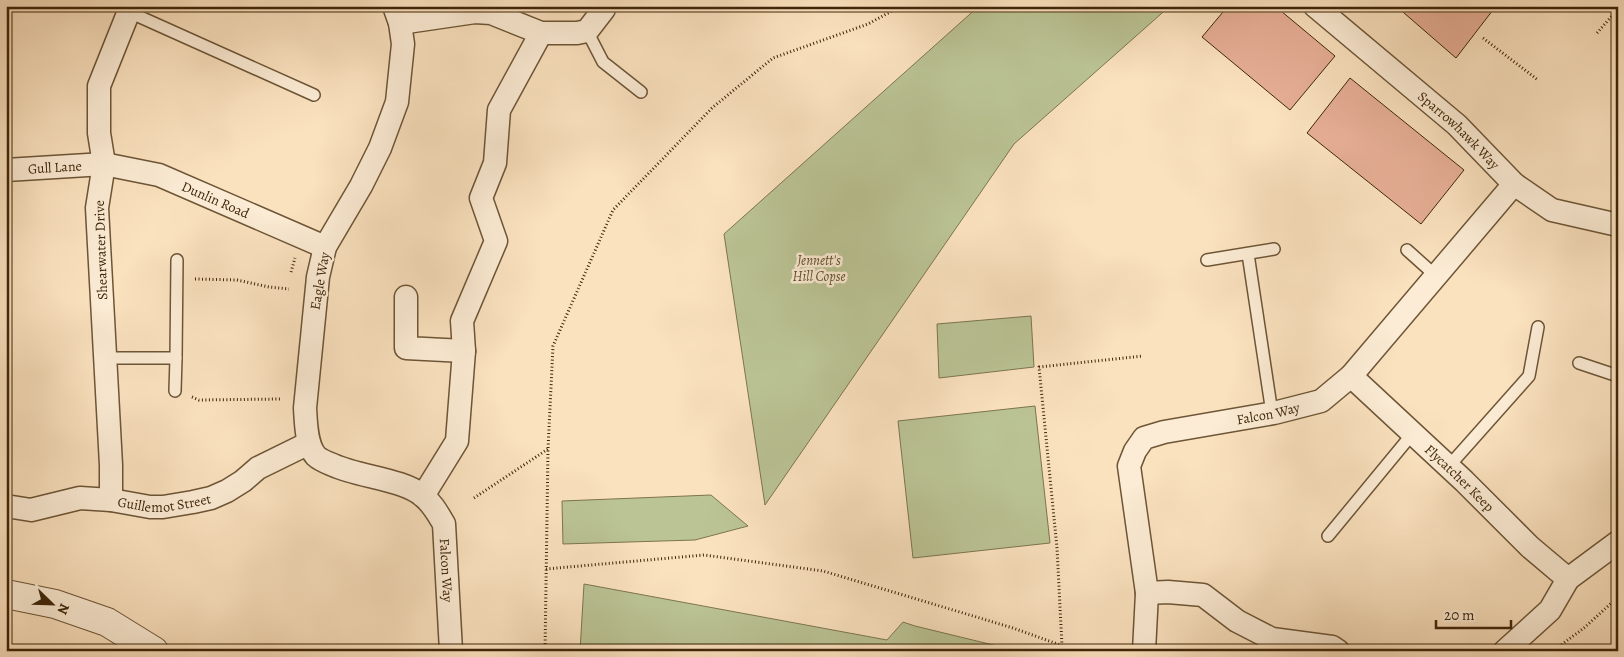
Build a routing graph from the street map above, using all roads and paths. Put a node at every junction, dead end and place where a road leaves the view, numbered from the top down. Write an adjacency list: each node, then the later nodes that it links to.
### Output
1 (604, 6): 7 (street)
2 (902, 6): 41 (path)
3 (1315, 6): 16 (street, Sparrowhawk Way)
4 (130, 9): 13 (lane); 14 (street, Shearwater Drive)
5 (1618, 9): 9 (path)
6 (397, 15): 8 (street); 18 (street, Eagle Way)
7 (587, 31): 8 (street); 12 (lane)
8 (542, 33): 29 (street)
9 (1597, 33)
10 (1483, 38): 11 (path)
11 (1538, 80)
12 (642, 92)
13 (314, 95)
14 (104, 164): 15 (street, Gull Lane); 18 (street, Dunlin Road); 31 (street, Shearwater Drive)
15 (6, 170)
16 (1514, 184): 17 (street, Sparrowhawk Way); 24 (street, Falcon Way)
17 (1618, 224)
18 (325, 246): 40 (street, Eagle Way)
19 (1274, 249): 21 (lane)
20 (1407, 250): 24 (lane)
21 (1248, 254): 23 (lane); 38 (lane)
22 (177, 260): 25 (lane)
23 (1207, 260)
24 (1436, 276): 34 (street, Falcon Way)
25 (177, 278): 26 (path); 32 (lane)
26 (289, 289)
27 (406, 297): 29 (street)
28 (1538, 326): 42 (lane)
29 (464, 351): 43 (street)
30 (1143, 356): 54 (path)
31 (105, 358): 32 (lane); 45 (street, Shearwater Drive)
32 (176, 358): 36 (lane)
33 (1580, 364): 35 (lane)
34 (1351, 376): 38 (street, Falcon Way); 39 (street, Flycatcher Keep)
35 (1618, 376)
36 (175, 391): 37 (path)
37 (280, 399)
38 (1272, 413): 51 (street, Falcon Way)
39 (1413, 433): 42 (street, Flycatcher Keep); 47 (lane)
40 (310, 443): 43 (street, Eagle Way); 45 (street, Guillemot Street)
41 (548, 449): 44 (path); 49 (path)
42 (1449, 466): 50 (street, Flycatcher Keep)
43 (423, 496): 56 (street, Falcon Way)
44 (474, 498)
45 (111, 500): 46 (street, Guillemot Street)
46 (6, 506)
47 (1328, 536)
48 (1618, 542): 50 (street)
49 (546, 569): 54 (path); 57 (path)
50 (1568, 579): 61 (street)
51 (1147, 593): 59 (street, Falcon Way); 60 (street)
52 (6, 594): 55 (street)
53 (1618, 597): 62 (path)
54 (1062, 646): 58 (path)
55 (154, 651)
56 (451, 651)
57 (545, 651)
58 (1077, 651)
59 (1144, 651)
60 (1338, 651)
61 (1505, 651)
62 (1553, 651)

